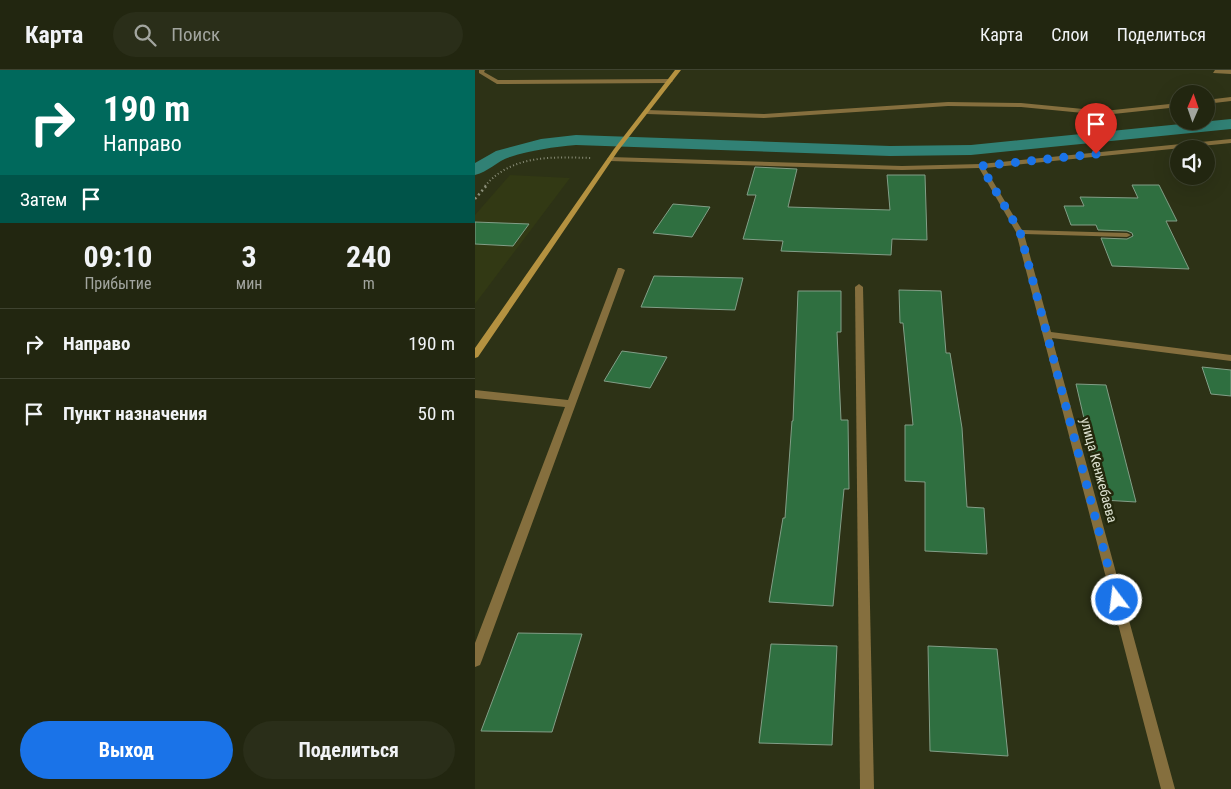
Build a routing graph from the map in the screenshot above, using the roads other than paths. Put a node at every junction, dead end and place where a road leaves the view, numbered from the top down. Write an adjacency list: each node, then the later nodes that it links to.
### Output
1 (678, 70): 6 (main road)
2 (481, 71): 5 (street); 6 (street)
3 (1215, 72): 4 (street)
4 (1231, 72)
5 (475, 77)
6 (671, 81): 10 (main road)
7 (1231, 99): 8 (street)
8 (1215, 101)
9 (1170, 106): 10 (street)
10 (647, 112): 12 (main road)
11 (1231, 141): 13 (street)
12 (610, 159): 13 (street); 19 (main road)
13 (981, 166): 14 (street, улица Кенжебаева)
14 (1020, 232): 15 (street); 18 (street, улица Кенжебаева)
15 (1127, 234)
16 (621, 270): 22 (street)
17 (859, 287): 24 (street)
18 (1047, 334): 20 (street); 25 (street, улица Кенжебаева)
19 (475, 354)
20 (1231, 358)
21 (475, 394): 22 (street)
22 (571, 404): 23 (street)
23 (475, 660)
24 (867, 789)
25 (1168, 789)

